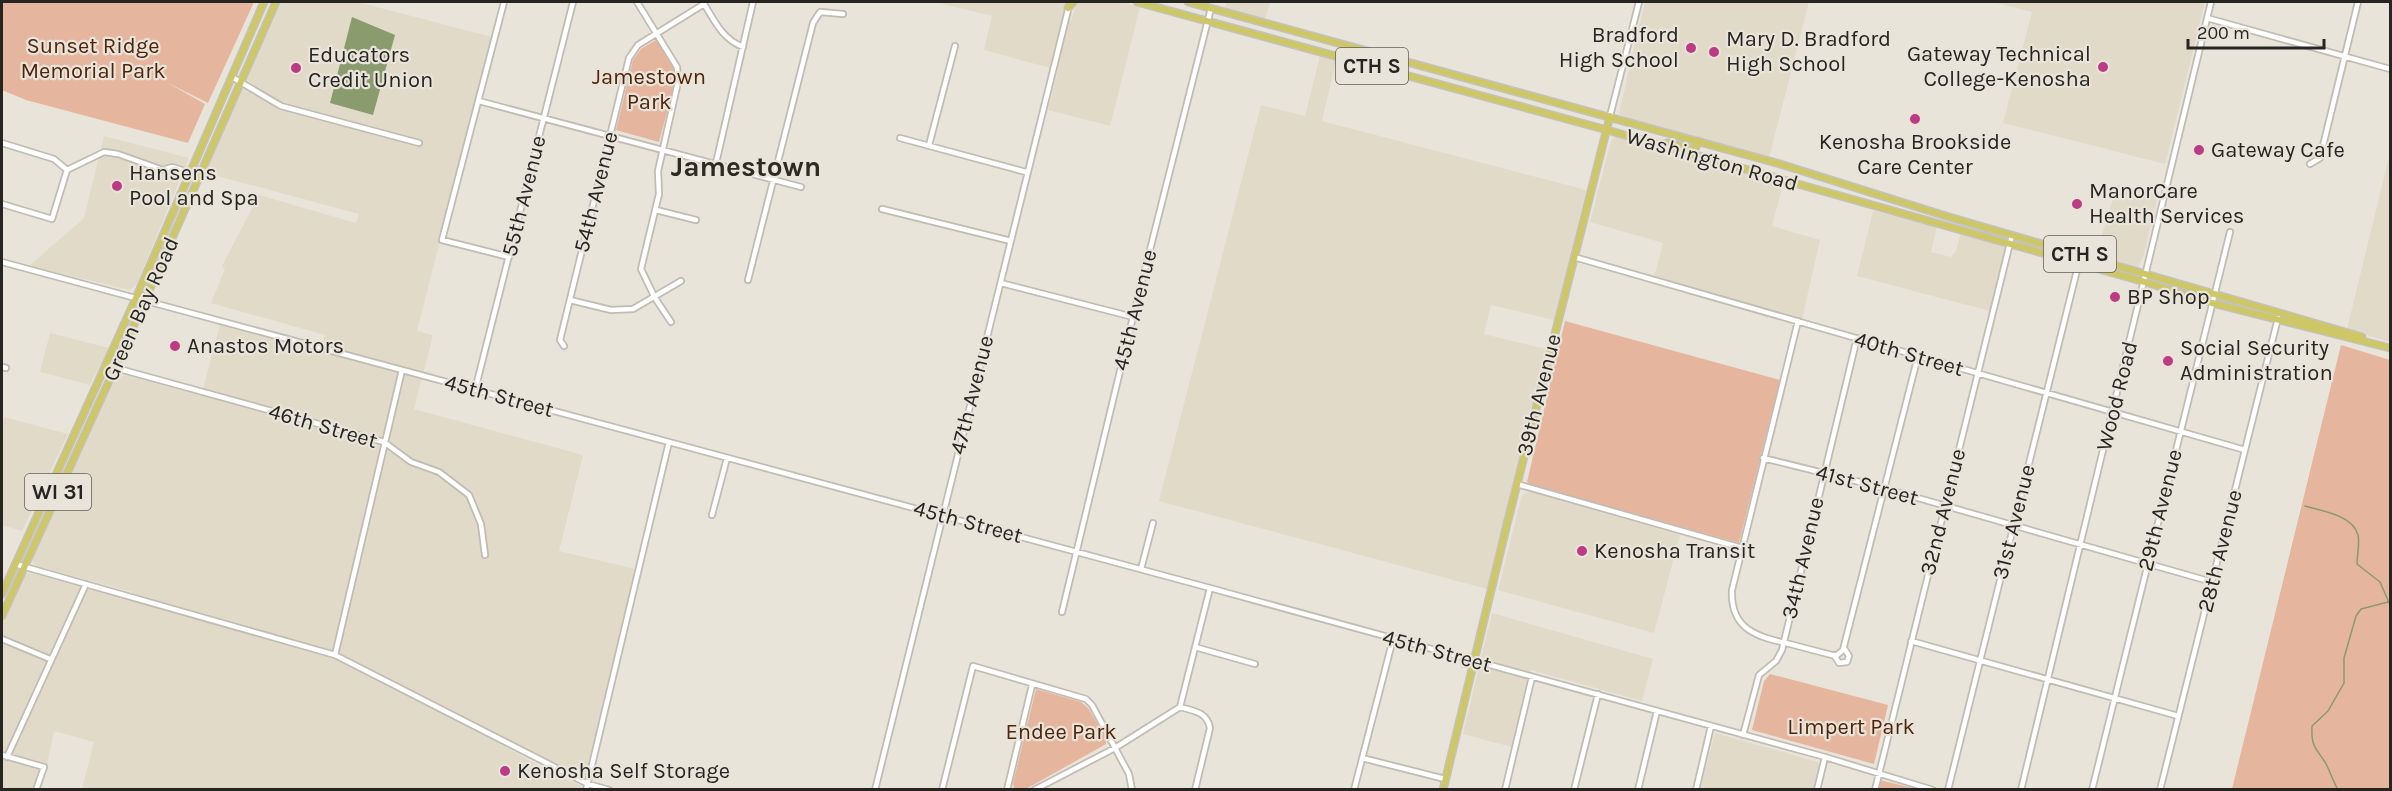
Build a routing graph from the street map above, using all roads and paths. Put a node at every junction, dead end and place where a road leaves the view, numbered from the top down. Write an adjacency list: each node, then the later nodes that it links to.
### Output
1 (264, 2): 23 (main road, Green Bay Road / WI 31)
2 (276, 2): 24 (main road, Green Bay Road / WI 31)
3 (504, 2): 25 (street)
4 (573, 2): 27 (street, 55th Avenue)
5 (637, 2): 18 (street)
6 (753, 2): 19 (street)
7 (1137, 2): 17 (main road, Washington Road / CTH S)
8 (1188, 2): 14 (main road, Washington Road / CTH S)
9 (1639, 2): 26 (street, 39th Avenue)
10 (2211, 2): 16 (street, Wood Road)
11 (2358, 2): 21 (street)
12 (704, 3): 18 (street, 54th Avenue); 19 (street)
13 (1070, 4): 40 (street, 47th Avenue)
14 (1211, 8): 17 (street, 45th Avenue); 26 (main road, Washington Road / CTH S)
15 (843, 14): 43 (street)
16 (2207, 18): 21 (street); 60 (street, Wood Road)
17 (1209, 21): 28 (main road, Washington Road / CTH S); 72 (street, 45th Avenue)
18 (657, 34): 29 (street, 54th Avenue); 36 (street)
19 (743, 46): 37 (street)
20 (955, 46): 35 (street)
21 (2346, 57): 22 (street); 38 (street)
22 (2391, 69)
23 (232, 77): 24 (street); 41 (main road, Green Bay Road / WI 31)
24 (241, 82): 33 (street); 42 (main road, Green Bay Road / WI 31)
25 (479, 101): 27 (street); 57 (street)
26 (1610, 116): 28 (main road, 39th Avenue); 31 (main road, Washington Road)
27 (544, 119): 29 (street); 57 (street, 55th Avenue)
28 (1607, 130): 34 (main road, Washington Road); 56 (main road, 39th Avenue)
29 (610, 136): 36 (street); 69 (street, 54th Avenue)
30 (900, 138): 35 (street)
31 (1698, 141): 34 (main road); 49 (main road, Washington Road)
32 (2, 143): 39 (street)
33 (418, 143)
34 (1657, 144): 51 (main road, Washington Road)
35 (929, 145): 40 (street)
36 (662, 149): 37 (street); 47 (street)
37 (716, 164): 43 (street)
38 (2310, 164)
39 (67, 170): 41 (street); 45 (street)
40 (1026, 172): 53 (street, 47th Avenue)
41 (190, 173): 42 (street); 66 (main road, Green Bay Road / WI 31)
42 (200, 176): 68 (main road, Green Bay Road / WI 31)
43 (773, 180): 44 (street); 61 (street)
44 (801, 187)
45 (2, 204)
46 (882, 209): 53 (street)
47 (656, 210): 48 (street); 67 (street)
48 (696, 220)
49 (1982, 226): 51 (main road); 52 (main road, Washington Road)
50 (2230, 232): 65 (street, 29th Avenue)
51 (1979, 235): 54 (main road, Washington Road)
52 (2012, 235): 54 (street, 32nd Avenue); 55 (main road, Washington Road / CTH S)
53 (1011, 241): 64 (street, 47th Avenue)
54 (2011, 244): 59 (main road, Washington Road / CTH S); 83 (street, 32nd Avenue)
55 (2081, 254): 59 (street, 31st Avenue); 60 (main road, Washington Road / CTH S)
56 (1574, 257): 73 (street, 40th Street); 94 (main road, 39th Avenue)
57 (509, 258): 84 (street, 55th Avenue)
58 (2, 262): 66 (street, 45th Street)
59 (2079, 263): 63 (main road, Washington Road / CTH S); 85 (street, 31st Avenue)
60 (2147, 274): 63 (street, Wood Road); 65 (main road, Washington Road / CTH S)
61 (748, 280)
62 (681, 281): 67 (street)
63 (2145, 282): 70 (main road, Washington Road / CTH S); 86 (street, Wood Road)
64 (1000, 283): 72 (street); 98 (street, 47th Avenue)
65 (2214, 293): 70 (street, 29th Avenue); 71 (main road, Washington Road / CTH S)
66 (136, 298): 68 (street, 45th Street); 80 (main road, Green Bay Road / WI 31)
67 (655, 298): 69 (street); 75 (street)
68 (145, 300): 81 (main road, Green Bay Road / WI 31); 82 (street, 45th Street)
69 (570, 300): 77 (street, 54th Avenue)
70 (2212, 303): 74 (main road, Washington Road / CTH S); 87 (street, 29th Avenue)
71 (2279, 312): 74 (street, 28th Avenue); 78 (main road, Washington Road / CTH S)
72 (1133, 317): 103 (street, 45th Avenue)
73 (1798, 321): 76 (street, 40th Street); 92 (street)
74 (2277, 321): 78 (main road, Washington Road / CTH S); 90 (street, 28th Avenue)
75 (671, 322)
76 (1857, 338): 79 (street, 40th Street); 93 (street, 34th Avenue)
77 (564, 346)
78 (2391, 348)
79 (1918, 356): 83 (street, 40th Street); 95 (street)
80 (104, 365): 81 (street, 46th Street); 106 (main road, Green Bay Road / WI 31)
81 (115, 368): 88 (street, 46th Street); 107 (main road, Green Bay Road / WI 31)
82 (402, 370): 84 (street, 45th Street); 88 (street)
83 (1978, 374): 85 (street, 40th Street); 96 (street, 32nd Avenue)
84 (475, 390): 89 (street, 45th Street)
85 (2047, 392): 86 (street, 40th Street); 100 (street, 31st Avenue)
86 (2113, 413): 87 (street, 40th Street); 101 (street, Wood Road)
87 (2180, 432): 90 (street, 40th Street); 105 (street, 29th Avenue)
88 (384, 442): 104 (street, 46th Street); 122 (street)
89 (669, 442): 91 (street, 45th Street); 144 (street)
90 (2245, 450): 109 (street, 28th Avenue)
91 (727, 458): 97 (street); 98 (street, 45th Street)
92 (1763, 458): 93 (street, 41st Street); 102 (street)
93 (1824, 473): 95 (street, 41st Street); 118 (street, 34th Avenue)
94 (1517, 484): 102 (street); 125 (main road, 39th Avenue)
95 (1884, 488): 96 (street, 41st Street); 120 (street)
96 (1945, 506): 100 (street, 41st Street); 117 (street, 32nd Avenue)
97 (712, 515)
98 (941, 515): 103 (street, 45th Street); 147 (street, 47th Avenue)
99 (1153, 522): 108 (street)
100 (2013, 526): 101 (street, 41st Street); 124 (street, 31st Avenue)
101 (2082, 545): 105 (street, 41st Street); 128 (street, Wood Road)
102 (1742, 548): 118 (street)
103 (1077, 552): 108 (street, 45th Street); 113 (street, 45th Avenue)
104 (485, 555)
105 (2147, 563): 109 (street, 41st Street); 131 (street, 29th Avenue)
106 (15, 564): 107 (street); 112 (main road, Green Bay Road / WI 31)
107 (24, 566): 110 (street); 114 (main road, Green Bay Road / WI 31)
108 (1141, 569): 111 (street, 45th Street)
109 (2212, 582): 134 (street, 28th Avenue)
110 (86, 584): 122 (street); 123 (street)
111 (1210, 588): 116 (street, 45th Street); 119 (street)
112 (2, 594)
113 (1062, 612)
114 (2, 615)
115 (2, 639): 123 (street)
116 (1393, 639): 125 (street, 45th Street); 140 (street)
117 (1911, 641): 124 (street); 141 (street, 32nd Avenue)
118 (1783, 643): 121 (street); 136 (street, 34th Avenue)
119 (1195, 647): 126 (street); 132 (street)
120 (1844, 648): 121 (street); 121 (street)
121 (1834, 655)
122 (335, 656): 144 (street)
123 (50, 659): 138 (street)
124 (1980, 660): 128 (street); 163 (street, 31st Avenue)
125 (1474, 661): 127 (street, 45th Street); 142 (main road, 39th Avenue)
126 (1255, 664)
127 (1532, 677): 130 (street, 45th Street); 156 (street)
128 (2048, 680): 131 (street); 164 (street, Wood Road)
129 (1032, 685): 137 (street); 148 (street); 149 (street)
130 (1598, 694): 133 (street, 45th Street); 157 (street)
131 (2114, 698): 134 (street); 165 (street, 29th Avenue)
132 (1180, 707): 137 (street); 153 (street)
133 (1657, 711): 135 (street, 45th Street); 158 (street)
134 (2178, 716): 166 (street, 28th Avenue)
135 (1711, 726): 136 (street, 45th Street); 159 (street)
136 (1743, 735): 139 (street, 45th Street)
137 (1115, 748): 143 (street); 152 (street)
138 (4, 756): 145 (street)
139 (1825, 757): 141 (street, 45th Street); 160 (street)
140 (1362, 758): 142 (street); 154 (street)
141 (1879, 774): 161 (street, 32nd Avenue); 162 (street, 45th Street)
142 (1445, 779): 155 (main road, 39th Avenue)
143 (1050, 783): 150 (street); 151 (street)
144 (587, 787): 146 (street)
145 (36, 789)
146 (609, 789)
147 (875, 789)
148 (942, 789)
149 (1007, 789)
150 (1034, 789)
151 (1054, 789)
152 (1132, 789)
153 (1195, 789)
154 (1354, 789)
155 (1443, 789)
156 (1505, 789)
157 (1574, 789)
158 (1638, 789)
159 (1696, 789)
160 (1816, 789)
161 (1875, 789)
162 (1933, 789)
163 (1948, 789)
164 (2021, 789)
165 (2092, 789)
166 (2160, 789)

